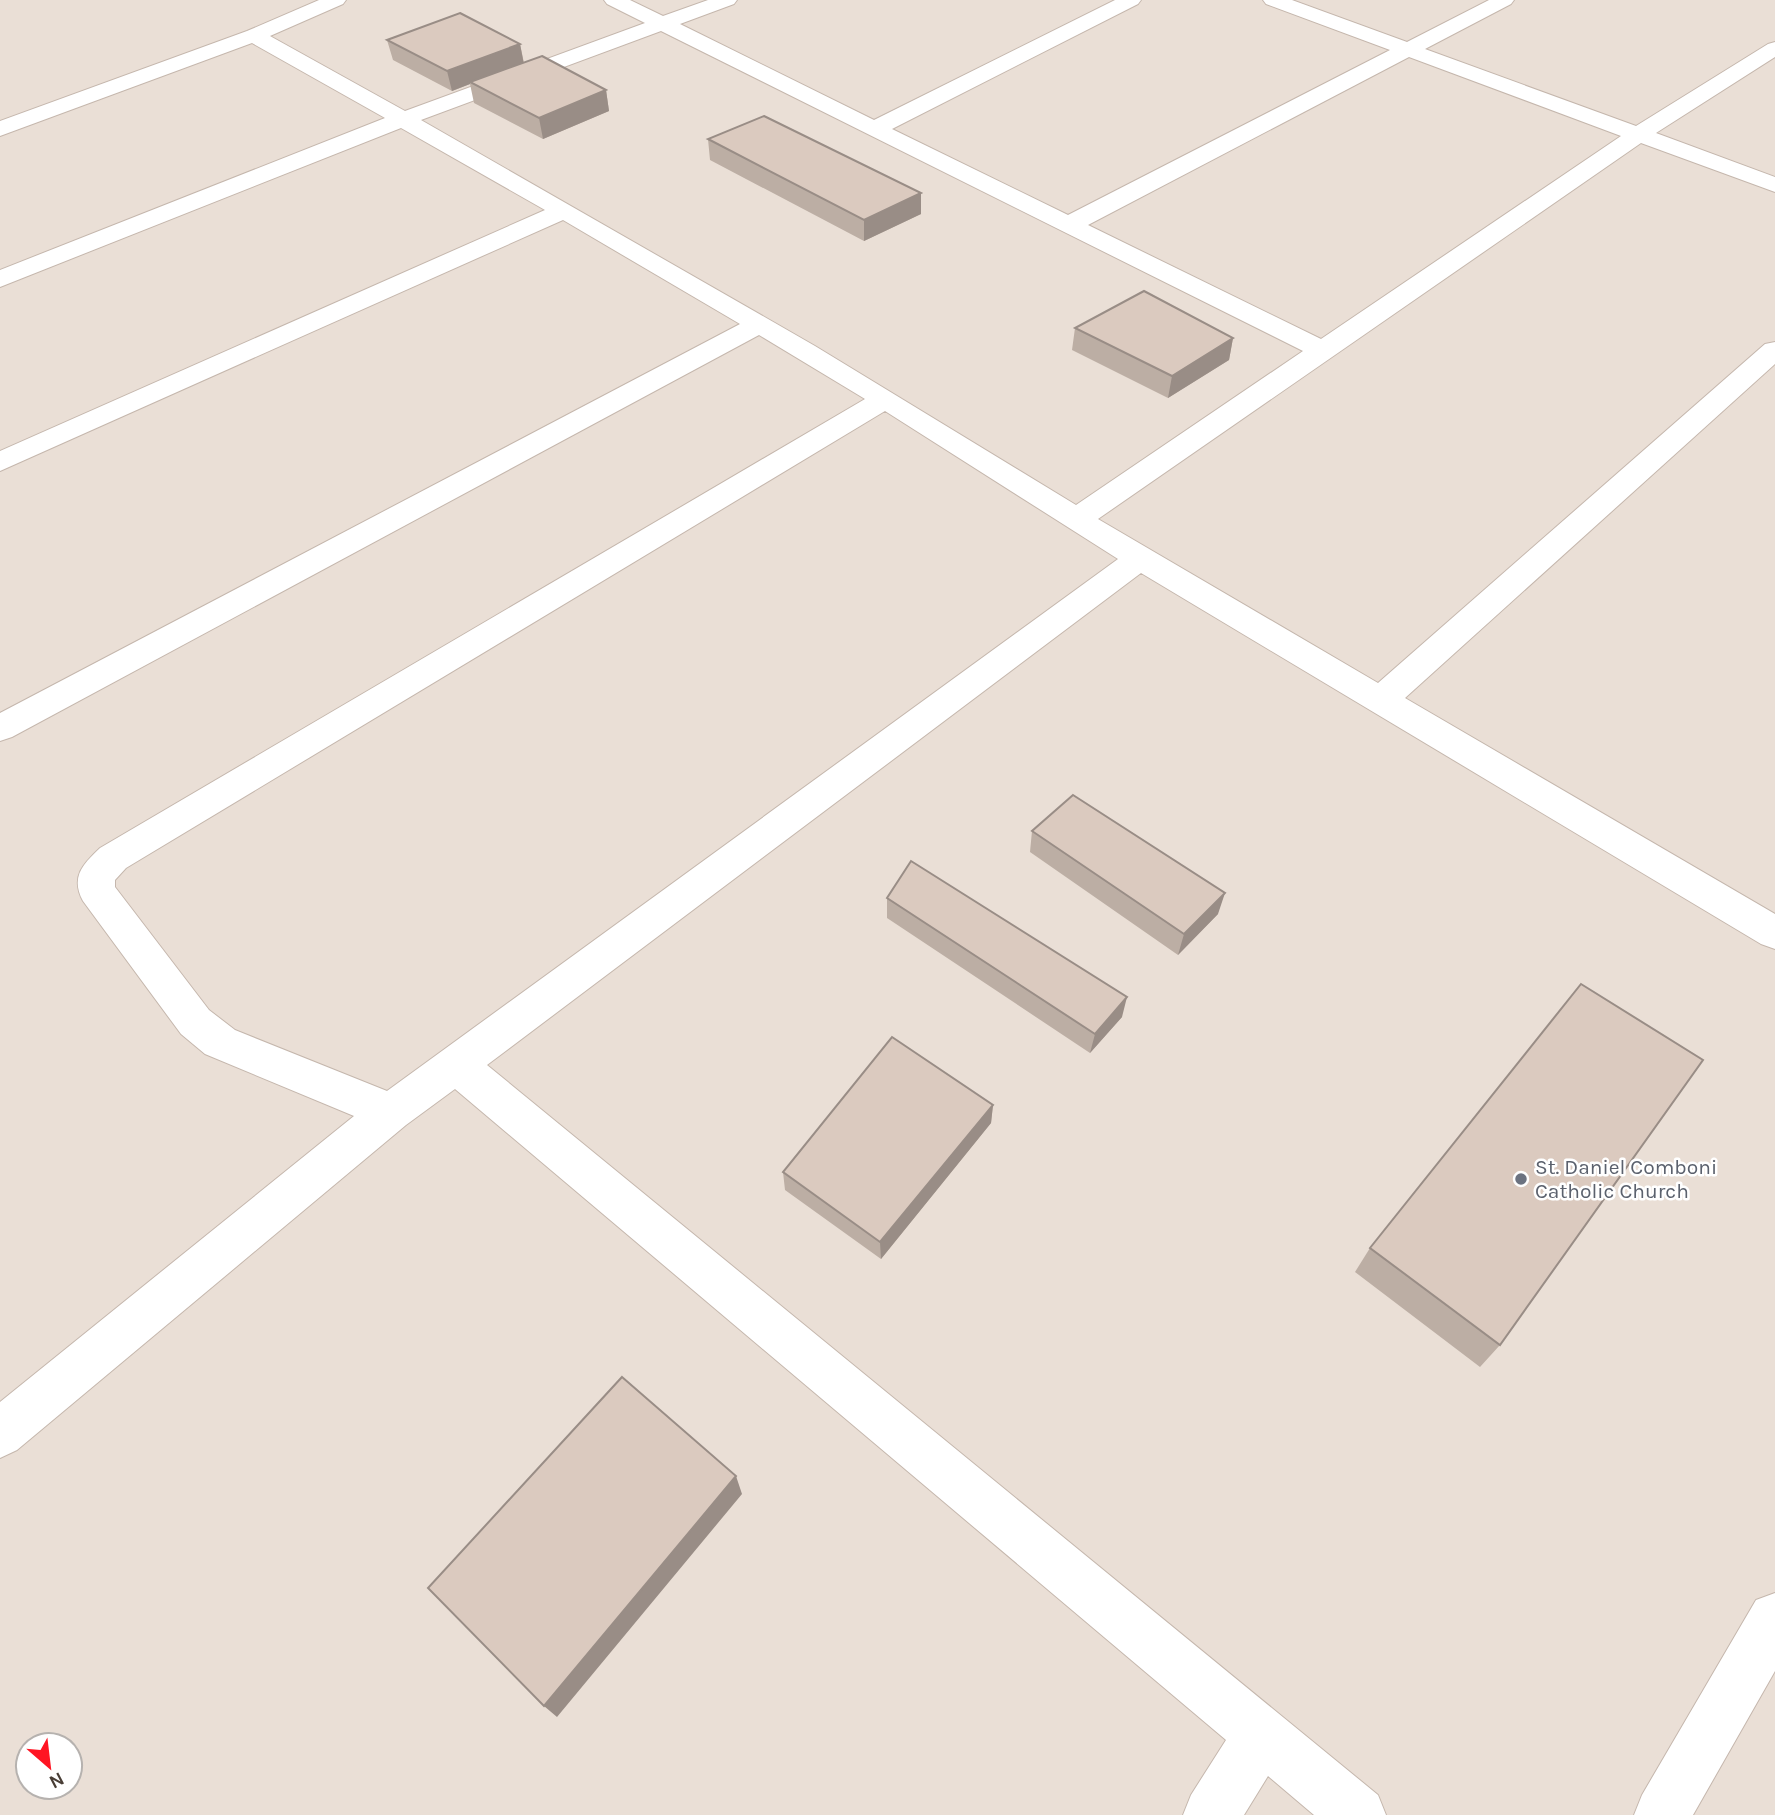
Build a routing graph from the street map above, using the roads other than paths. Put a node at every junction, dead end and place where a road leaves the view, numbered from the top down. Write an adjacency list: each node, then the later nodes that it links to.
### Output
1 (336, 0): 8 (street)
2 (614, 0): 7 (street)
3 (727, 0): 7 (street)
4 (1131, 0): 12 (street)
5 (1273, 0): 10 (street)
6 (1504, 0): 10 (street)
7 (662, 24): 11 (street); 12 (street)
8 (254, 35): 11 (street); 13 (street)
9 (1775, 48): 14 (street)
10 (1409, 49): 14 (street); 17 (street)
11 (403, 119): 16 (street); 18 (street)
12 (876, 128): 17 (street)
13 (0, 129)
14 (1638, 135): 15 (street); 20 (street)
15 (1775, 185)
16 (564, 211): 19 (street); 23 (street)
17 (1068, 225): 20 (street)
18 (0, 279)
19 (758, 325): 22 (street); 27 (street)
20 (1322, 350): 24 (street)
21 (1775, 350): 26 (street)
22 (885, 399): 24 (street); 30 (street)
23 (0, 462)
24 (1075, 520): 25 (street)
25 (1140, 558): 26 (street); 29 (street)
26 (1380, 701): 28 (street)
27 (0, 728)
28 (1771, 923)
29 (457, 1065): 30 (street); 33 (street)
30 (391, 1112): 31 (street)
31 (0, 1433)
32 (1775, 1619): 36 (street)
33 (1261, 1736): 34 (street); 35 (street)
34 (1211, 1815)
35 (1358, 1815)
36 (1662, 1815)

